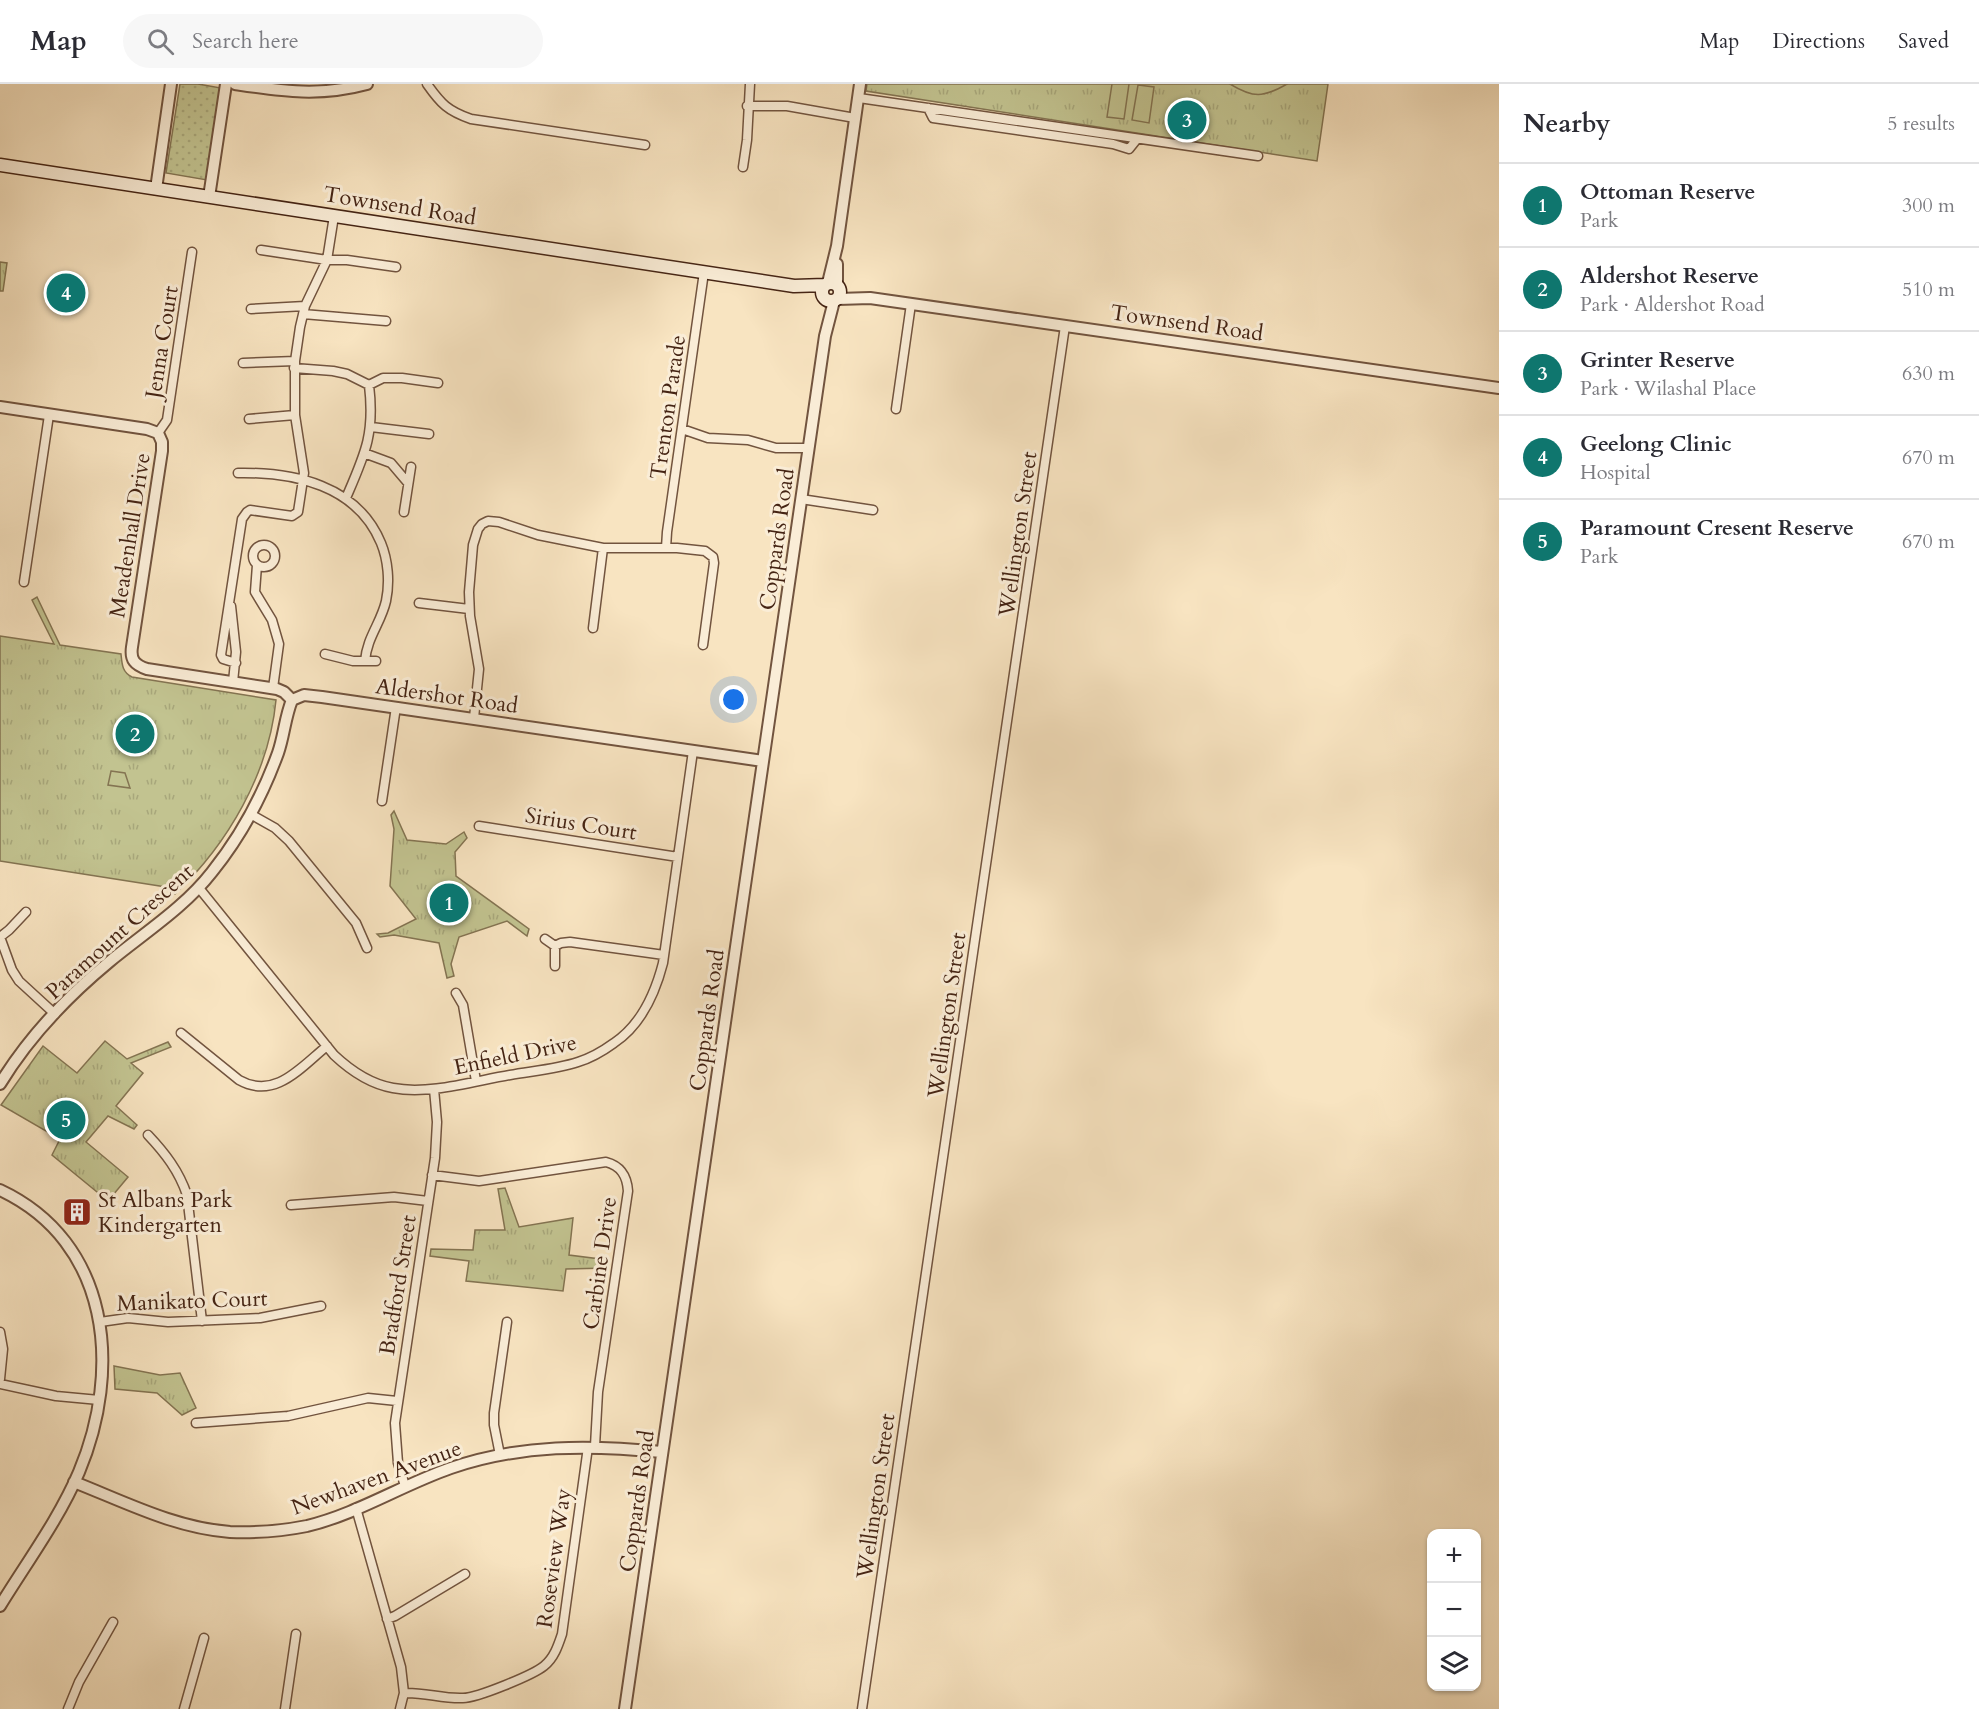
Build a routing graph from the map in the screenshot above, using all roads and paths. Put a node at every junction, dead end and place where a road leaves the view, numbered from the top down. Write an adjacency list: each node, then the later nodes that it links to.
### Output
1 (171, 84): 16 (street)
2 (226, 84): 17 (street)
3 (235, 84): 8 (street)
4 (367, 84): 8 (street)
5 (427, 84): 12 (street)
6 (750, 84): 10 (street)
7 (860, 84): 9 (street, Coppards Road)
8 (310, 89)
9 (858, 98): 11 (street, Coppards Road); 13 (street)
10 (747, 106): 11 (street); 15 (street)
11 (855, 118): 24 (street, Coppards Road)
12 (645, 145)
13 (1258, 156)
14 (0, 165): 16 (main road, Townsend Road)
15 (743, 167)
16 (156, 189): 17 (main road, Townsend Road)
17 (209, 197): 18 (main road, Townsend Road)
18 (333, 216): 21 (street); 23 (main road, Townsend Road)
19 (261, 250): 21 (street)
20 (192, 252): 42 (street, Jenna Court)
21 (327, 260): 22 (street); 27 (street)
22 (396, 267)
23 (704, 272): 24 (main road, Townsend Road); 41 (street, Trenton Parade)
24 (831, 292): 25 (street, Townsend Road); 44 (street, Coppards Road)
25 (911, 304): 29 (street, Townsend Road); 36 (street)
26 (251, 309): 27 (street)
27 (304, 310): 28 (street); 31 (street)
28 (386, 321)
29 (1065, 326): 34 (street, Townsend Road); 126 (street, Wellington Street)
30 (243, 363): 31 (street)
31 (294, 364): 33 (street); 38 (street)
32 (438, 383): 33 (street)
33 (369, 385): 40 (street)
34 (1499, 388)
35 (0, 407): 37 (street, Meadenhall Drive)
36 (896, 409)
37 (49, 415): 42 (street, Meadenhall Drive); 57 (street)
38 (295, 415): 39 (street); 48 (street)
39 (249, 419)
40 (371, 427): 43 (street); 45 (street)
41 (682, 429): 44 (street); 55 (street, Trenton Parade)
42 (158, 433): 67 (street, Meadenhall Drive)
43 (429, 434)
44 (809, 448): 51 (street, Coppards Road)
45 (364, 453): 49 (street); 50 (street)
46 (411, 467): 49 (street)
47 (238, 473): 48 (street)
48 (304, 480): 50 (street); 61 (street)
49 (408, 483): 53 (street)
50 (346, 498): 64 (street)
51 (801, 499): 52 (street); 73 (street, Coppards Road)
52 (873, 510)
53 (404, 512)
54 (603, 548): 55 (street); 59 (street); 60 (street)
55 (666, 548): 62 (street)
56 (257, 565): 68 (street)
57 (24, 582)
58 (420, 603): 59 (street)
59 (469, 609): 71 (street)
60 (592, 628)
61 (229, 630): 66 (street); 66 (street)
62 (703, 645)
63 (325, 654): 64 (street)
64 (365, 661): 65 (street)
65 (376, 661)
66 (236, 663): 67 (street)
67 (233, 682): 68 (street)
68 (273, 688): 69 (street)
69 (292, 700): 70 (street, Aldershot Road); 75 (street, Paramount Crescent)
70 (396, 707): 71 (street, Aldershot Road); 74 (street)
71 (474, 718): 72 (street, Aldershot Road)
72 (693, 751): 73 (street, Aldershot Road); 77 (street, Enfield Drive)
73 (763, 761): 109 (street, Coppards Road)
74 (382, 801)
75 (252, 815): 78 (street, Paramount Crescent); 83 (street)
76 (479, 826): 77 (street, Sirius Court)
77 (678, 856): 84 (street, Enfield Drive)
78 (199, 888): 87 (street, Paramount Crescent); 89 (street, Enfield Drive)
79 (26, 912): 80 (street)
80 (0, 937): 87 (street)
81 (545, 939): 82 (street)
82 (555, 946): 84 (street); 85 (street)
83 (367, 948)
84 (664, 955): 90 (street, Enfield Drive)
85 (555, 966)
86 (456, 993): 90 (street)
87 (55, 1014): 91 (street, Paramount Crescent)
88 (181, 1033): 89 (street)
89 (327, 1046): 92 (street, Enfield Drive)
90 (476, 1081): 92 (street, Enfield Drive)
91 (0, 1084)
92 (434, 1089): 94 (street, Bradford Street)
93 (148, 1135): 99 (street)
94 (432, 1175): 96 (street, Bradford Street); 108 (street, Carbine Drive)
95 (0, 1190): 100 (street)
96 (428, 1201): 97 (street); 106 (street, Bradford Street)
97 (291, 1205)
98 (321, 1306): 99 (street, Manikato Court)
99 (202, 1321): 100 (street, Manikato Court)
100 (100, 1322): 105 (street)
101 (507, 1322): 110 (street)
102 (0, 1332): 103 (street)
103 (0, 1379)
104 (0, 1384): 105 (street)
105 (99, 1400): 111 (street)
106 (397, 1401): 107 (street); 112 (street, Bradford Street)
107 (196, 1423)
108 (591, 1446): 109 (street, Newhaven Avenue); 110 (street, Newhaven Avenue); 120 (street, Roseview Way)
109 (663, 1452): 125 (street, Coppards Road)
110 (500, 1455): 112 (street, Newhaven Avenue)
111 (74, 1482): 113 (street, Newhaven Avenue); 115 (street)
112 (405, 1486): 113 (street, Newhaven Avenue)
113 (356, 1508): 116 (street)
114 (465, 1574): 116 (street)
115 (0, 1606)
116 (387, 1619): 120 (street)
117 (113, 1622): 121 (street)
118 (297, 1634): 123 (street)
119 (204, 1638): 122 (street)
120 (404, 1693): 124 (street)
121 (68, 1709)
122 (184, 1709)
123 (285, 1709)
124 (400, 1709)
125 (625, 1709)
126 (862, 1709)

